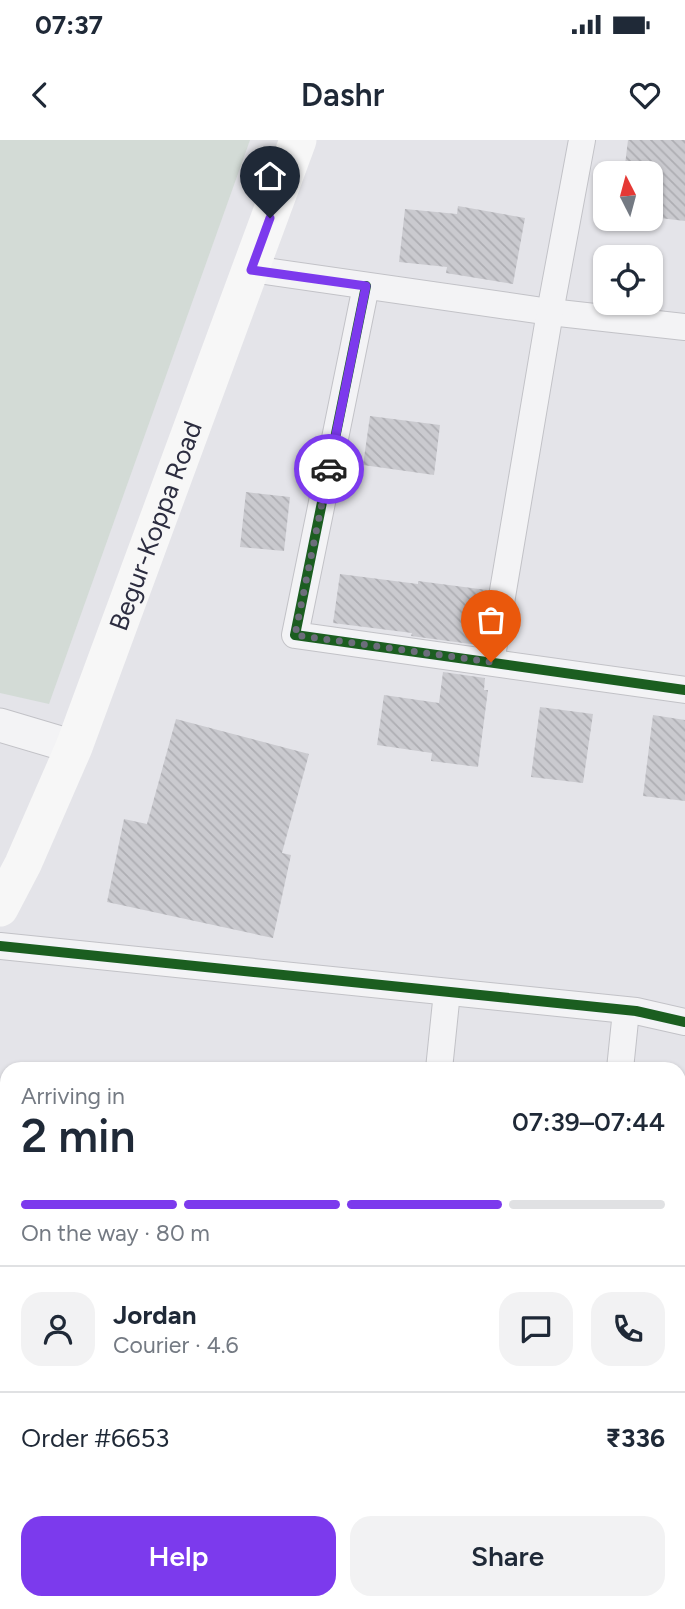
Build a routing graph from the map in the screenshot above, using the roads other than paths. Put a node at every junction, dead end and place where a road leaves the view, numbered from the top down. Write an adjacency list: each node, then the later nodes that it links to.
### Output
1 (298, 140): 3 (main road, Begur-Koppa Road)
2 (582, 140): 5 (street)
3 (251, 270): 4 (street); 10 (main road, Begur-Koppa Road)
4 (366, 286): 5 (street); 7 (street)
5 (550, 312): 6 (street); 7 (street)
6 (685, 327)
7 (491, 662): 8 (street)
8 (685, 690)
9 (0, 725): 10 (street)
10 (74, 747): 11 (main road, Begur-Koppa Road)
11 (0, 908)
12 (0, 946): 13 (street)
13 (447, 992): 14 (street); 16 (street)
14 (626, 1010): 15 (street); 17 (street)
15 (685, 1022)
16 (440, 1062)
17 (621, 1062)

